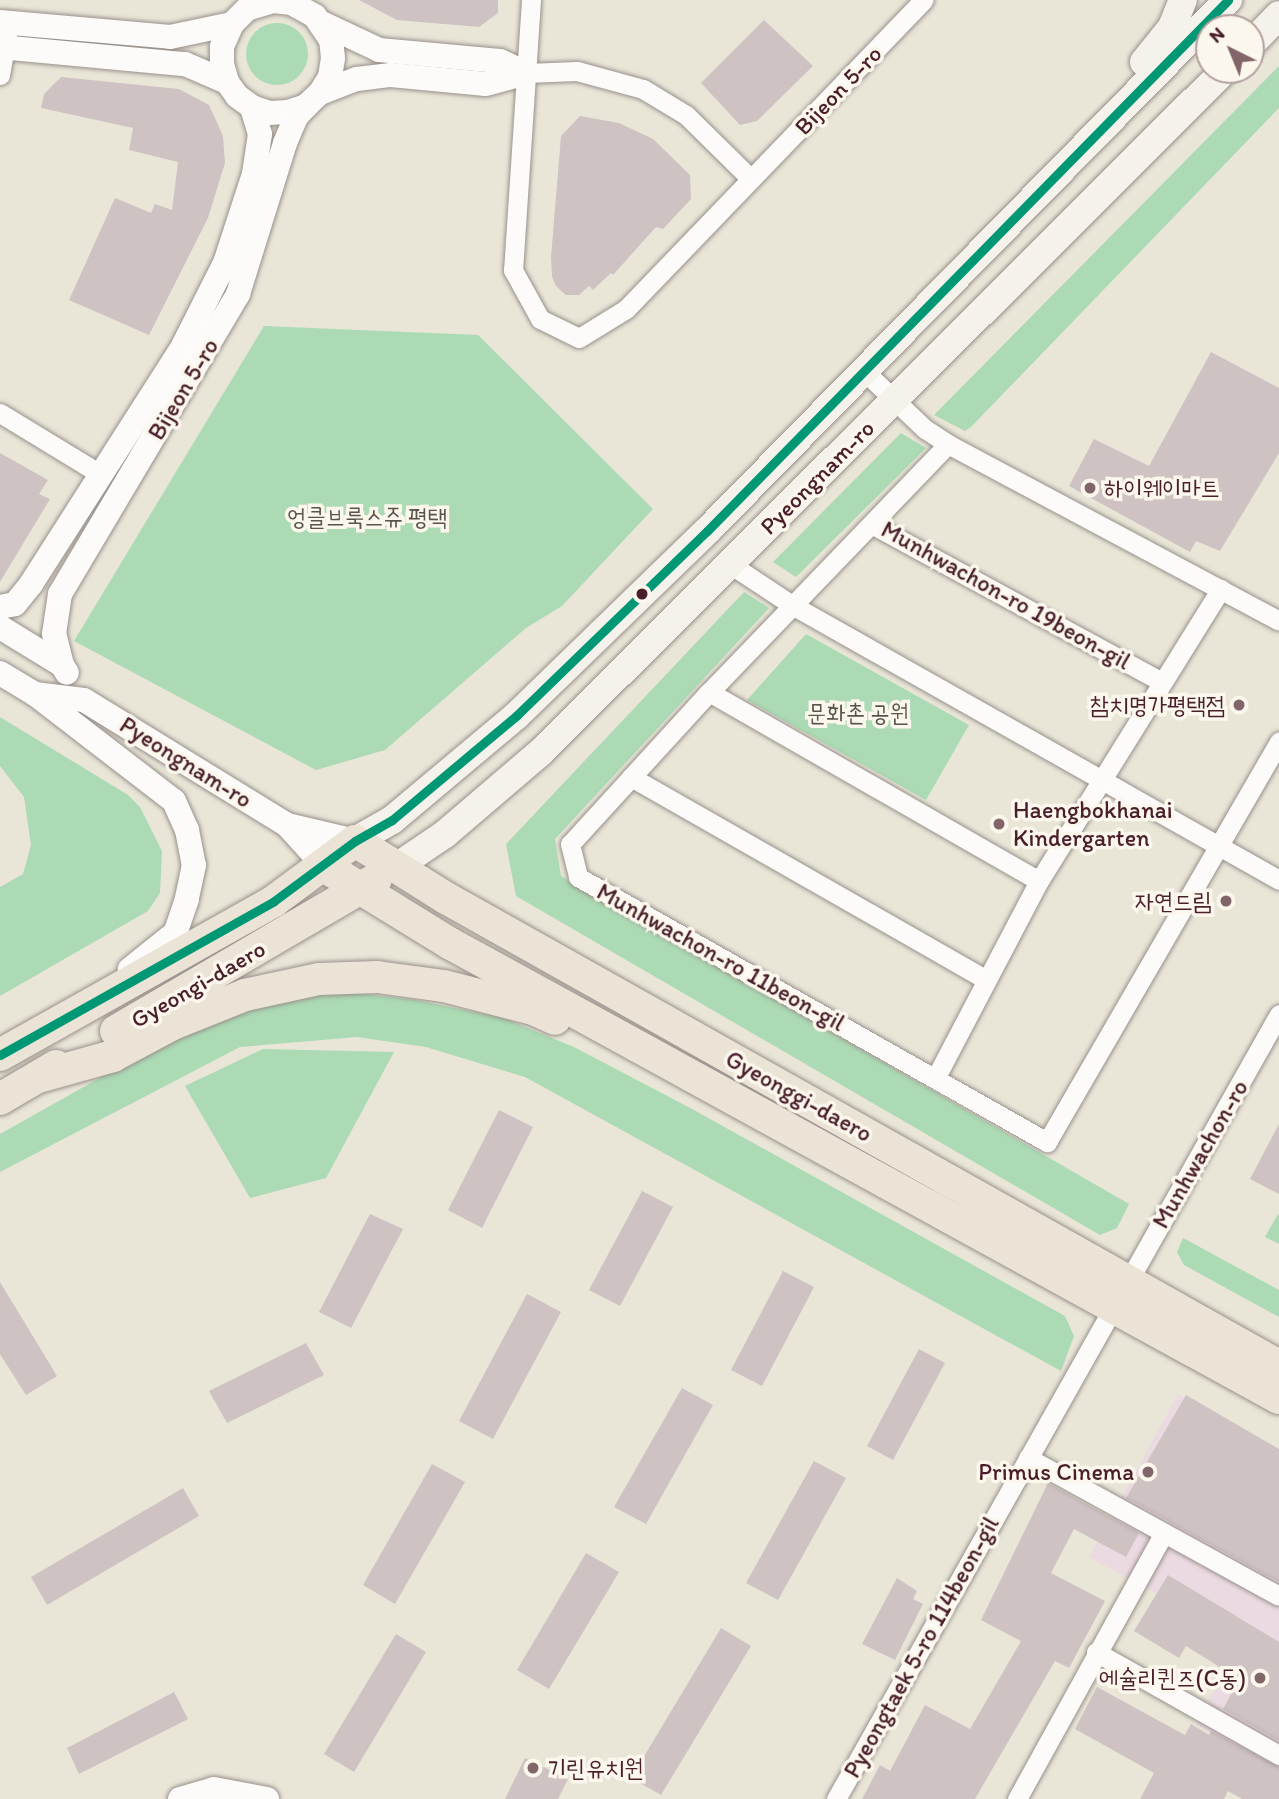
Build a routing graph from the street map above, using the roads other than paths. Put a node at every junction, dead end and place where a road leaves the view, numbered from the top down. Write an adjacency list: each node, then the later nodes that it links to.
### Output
1 (531, 0): 11 (street, Bijeon 5-ro)
2 (923, 0): 17 (street, Bijeon 5-ro)
3 (1183, 0): 18 (main road)
4 (1228, 0): 18 (main road, Pyeongnam-ro)
5 (244, 11): 6 (street); 8 (street); 13 (street)
6 (316, 13): 11 (street); 15 (street)
7 (1279, 15): 9 (main road)
8 (5, 23): 10 (street)
9 (1265, 30)
10 (3, 48): 12 (street); 13 (street)
11 (526, 73): 15 (street); 17 (street); 17 (street, Bijeon 5-ro)
12 (0, 75)
13 (227, 82): 16 (street)
14 (1211, 84): 20 (main road, Pyeongnam-ro)
15 (313, 99): 16 (street); 31 (street, Bijeon 5-ro)
16 (252, 107): 23 (street, Bijeon 5-ro)
17 (751, 179)
18 (1000, 232): 19 (main road, Pyeongnam-ro)
19 (863, 370): 20 (street); 41 (main road, Pyeongnam-ro)
20 (894, 399): 22 (street); 25 (main road, Pyeongnam-ro)
21 (0, 414): 23 (street)
22 (948, 444): 24 (street, Munhwachon-ro 19beon-gil); 26 (street)
23 (102, 475): 28 (street, Bijeon 5-ro)
24 (873, 524): 27 (street, Munhwachon-ro 11beon-gil); 33 (street, Munhwachon-ro 19beon-gil)
25 (730, 564): 27 (street); 44 (main road, Pyeongnam-ro)
26 (1221, 589): 29 (street); 33 (street)
27 (792, 605): 34 (street, Munhwachon-ro 11beon-gil); 39 (street)
28 (0, 607)
29 (1279, 621)
30 (0, 626): 31 (street, Pyeongnam-ro)
31 (62, 665): 36 (street, Pyeongnam-ro)
32 (0, 673): 35 (street, Pyeongnam-ro)
33 (1162, 682): 39 (street)
34 (709, 692): 38 (street, Munhwachon-ro 11beon-gil); 46 (street)
35 (35, 694): 36 (street, Pyeongnam-ro); 50 (street)
36 (84, 700): 40 (street, Pyeongnam-ro)
37 (1279, 741): 42 (street)
38 (631, 777): 48 (street); 54 (street, Munhwachon-ro 11beon-gil)
39 (1100, 781): 42 (street); 46 (street)
40 (287, 825): 41 (street); 43 (street)
41 (355, 841): 43 (main road); 44 (main road, Gyeonggi-daero)
42 (1217, 845): 45 (street); 54 (street, Munhwachon-ro 11beon-gil)
43 (324, 866): 47 (main road, Gyeonggi-daero); 50 (main road)
44 (395, 868): 47 (main road, Gyeongi-daero); 56 (main road, Gyeonggi-daero)
45 (1279, 880)
46 (1039, 881): 48 (street)
47 (360, 889): 52 (main road, Gyeonggi-daero); 53 (main road, Gyeongi-daero)
48 (985, 979): 54 (street)
49 (1279, 1014): 56 (street, Munhwachon-ro)
50 (61, 1020): 51 (main road)
51 (0, 1055)
52 (665, 1061): 53 (main road); 56 (main road, Gyeonggi-daero)
53 (38, 1077): 55 (main road, Gyeongi-daero)
54 (936, 1077)
55 (0, 1099)
56 (1121, 1293): 57 (main road, Gyeonggi-daero); 58 (main road, Gyeonggi-daero); 59 (street, Pyeongtaek 5-ro 114beon-gil)
57 (1279, 1366)
58 (1279, 1398)
59 (1028, 1458): 60 (street); 66 (street, Pyeongtaek 5-ro 114beon-gil)
60 (1164, 1533): 61 (street); 62 (street)
61 (1279, 1596)
62 (1096, 1652): 63 (street); 67 (street)
63 (1279, 1755)
64 (180, 1799): 65 (street)
65 (267, 1799)
66 (836, 1799)
67 (1017, 1799)

